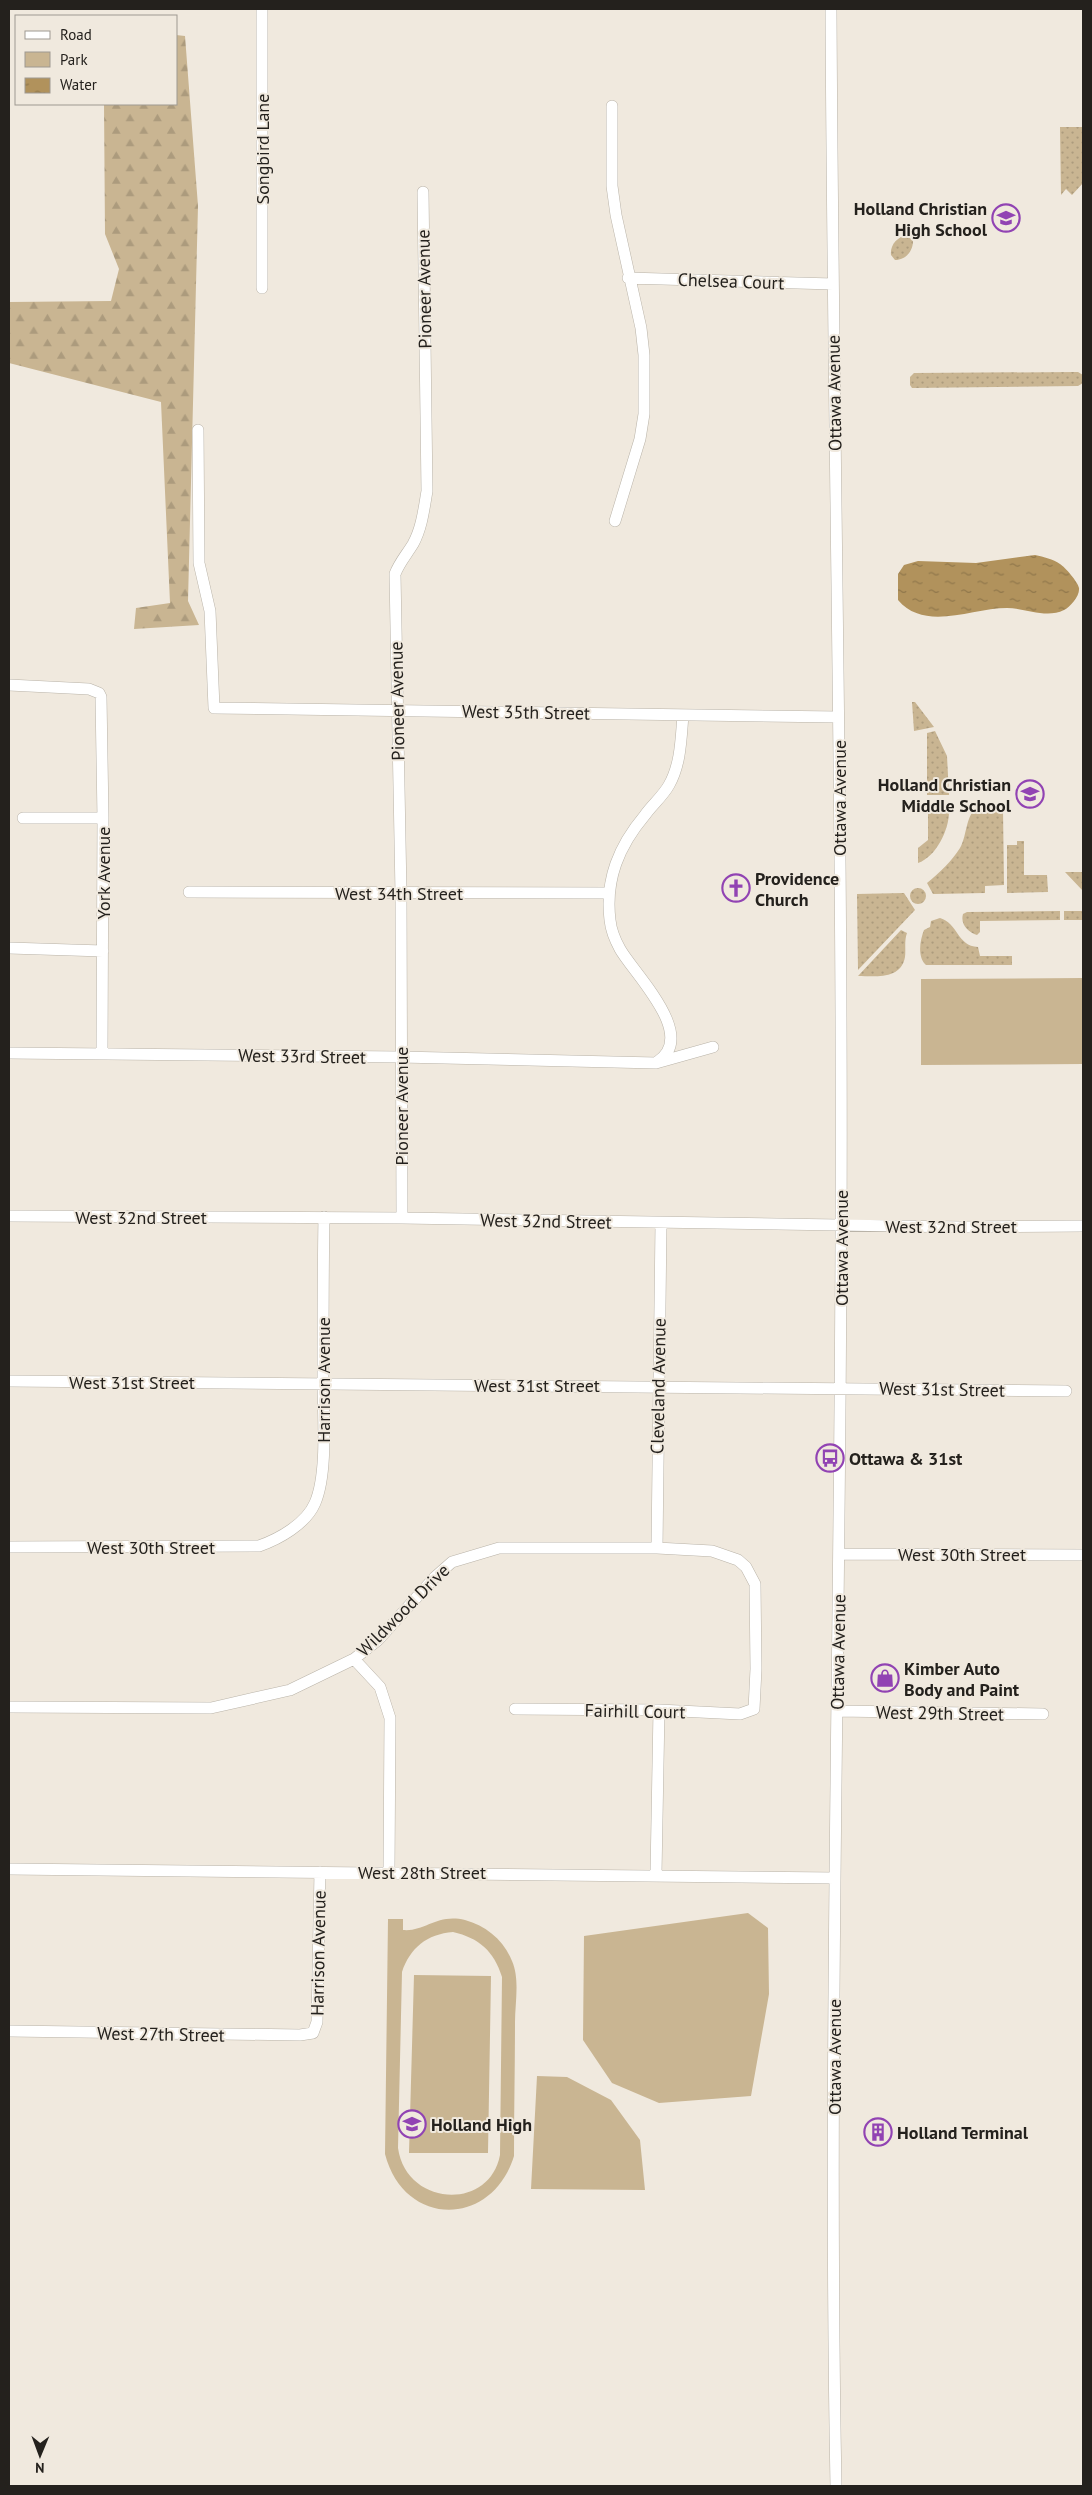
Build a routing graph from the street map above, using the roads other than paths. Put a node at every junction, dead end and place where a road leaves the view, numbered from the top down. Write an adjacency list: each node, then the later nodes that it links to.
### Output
1 (262, 9): 7 (street, Songbird Lane)
2 (831, 9): 6 (street, Ottawa Avenue)
3 (612, 106): 5 (street)
4 (422, 192): 11 (street, Pioneer Avenue)
5 (628, 278): 6 (street, Chelsea Court); 9 (street)
6 (833, 284): 13 (street, Ottawa Avenue)
7 (262, 288)
8 (198, 430): 11 (street, West 35th Street)
9 (615, 521)
10 (9, 685): 15 (street, York Avenue)
11 (397, 711): 12 (street, West 35th Street); 17 (street, Pioneer Avenue)
12 (683, 714): 13 (street, West 35th Street); 18 (street)
13 (838, 717): 30 (street, Ottawa Avenue)
14 (24, 818): 15 (street)
15 (103, 818): 20 (street, York Avenue)
16 (189, 892): 17 (street, West 34th Street)
17 (401, 893): 18 (street, West 34th Street); 24 (street, Pioneer Avenue)
18 (608, 893): 25 (street)
19 (9, 948): 20 (street)
20 (103, 951): 23 (street, York Avenue)
21 (713, 1047): 25 (street, West 33rd Street)
22 (9, 1053): 23 (street, West 33rd Street)
23 (102, 1054): 24 (street, West 33rd Street)
24 (400, 1057): 25 (street, West 33rd Street); 28 (street, Pioneer Avenue)
25 (656, 1063)
26 (9, 1216): 27 (street, West 32nd Street)
27 (324, 1218): 28 (street, West 32nd Street); 33 (street, Harrison Avenue)
28 (402, 1218): 29 (street, West 32nd Street)
29 (661, 1224): 30 (street, West 32nd Street); 34 (street, Cleveland Avenue)
30 (841, 1226): 31 (street, West 32nd Street); 35 (street, Ottawa Avenue)
31 (1083, 1226)
32 (9, 1381): 33 (street, West 31st Street)
33 (323, 1384): 34 (street, West 31st Street); 37 (street, Harrison Avenue)
34 (658, 1385): 35 (street, West 31st Street); 39 (street, Cleveland Avenue)
35 (839, 1387): 36 (street, West 31st Street); 40 (street, Ottawa Avenue)
36 (1066, 1391)
37 (289, 1531): 38 (street, West 30th Street)
38 (9, 1547)
39 (657, 1548): 42 (street, Wildwood Drive); 45 (street, Wildwood Drive)
40 (840, 1554): 41 (street, West 30th Street); 47 (street, Ottawa Avenue)
41 (1083, 1555)
42 (354, 1659): 43 (street, Wildwood Drive); 51 (street)
43 (9, 1707)
44 (515, 1709): 46 (street, Fairhill Court)
45 (754, 1709): 46 (street, Fairhill Court)
46 (659, 1710): 52 (street)
47 (838, 1711): 48 (street, West 29th Street); 53 (street, Ottawa Avenue)
48 (1043, 1714)
49 (9, 1869): 50 (street, West 28th Street)
50 (320, 1872): 51 (street, West 28th Street); 55 (street, Harrison Avenue)
51 (389, 1872): 52 (street, West 28th Street)
52 (656, 1874): 53 (street, West 28th Street)
53 (835, 1878): 56 (street, Ottawa Avenue)
54 (9, 2031): 55 (street, West 27th Street)
55 (313, 2033)
56 (836, 2486)

